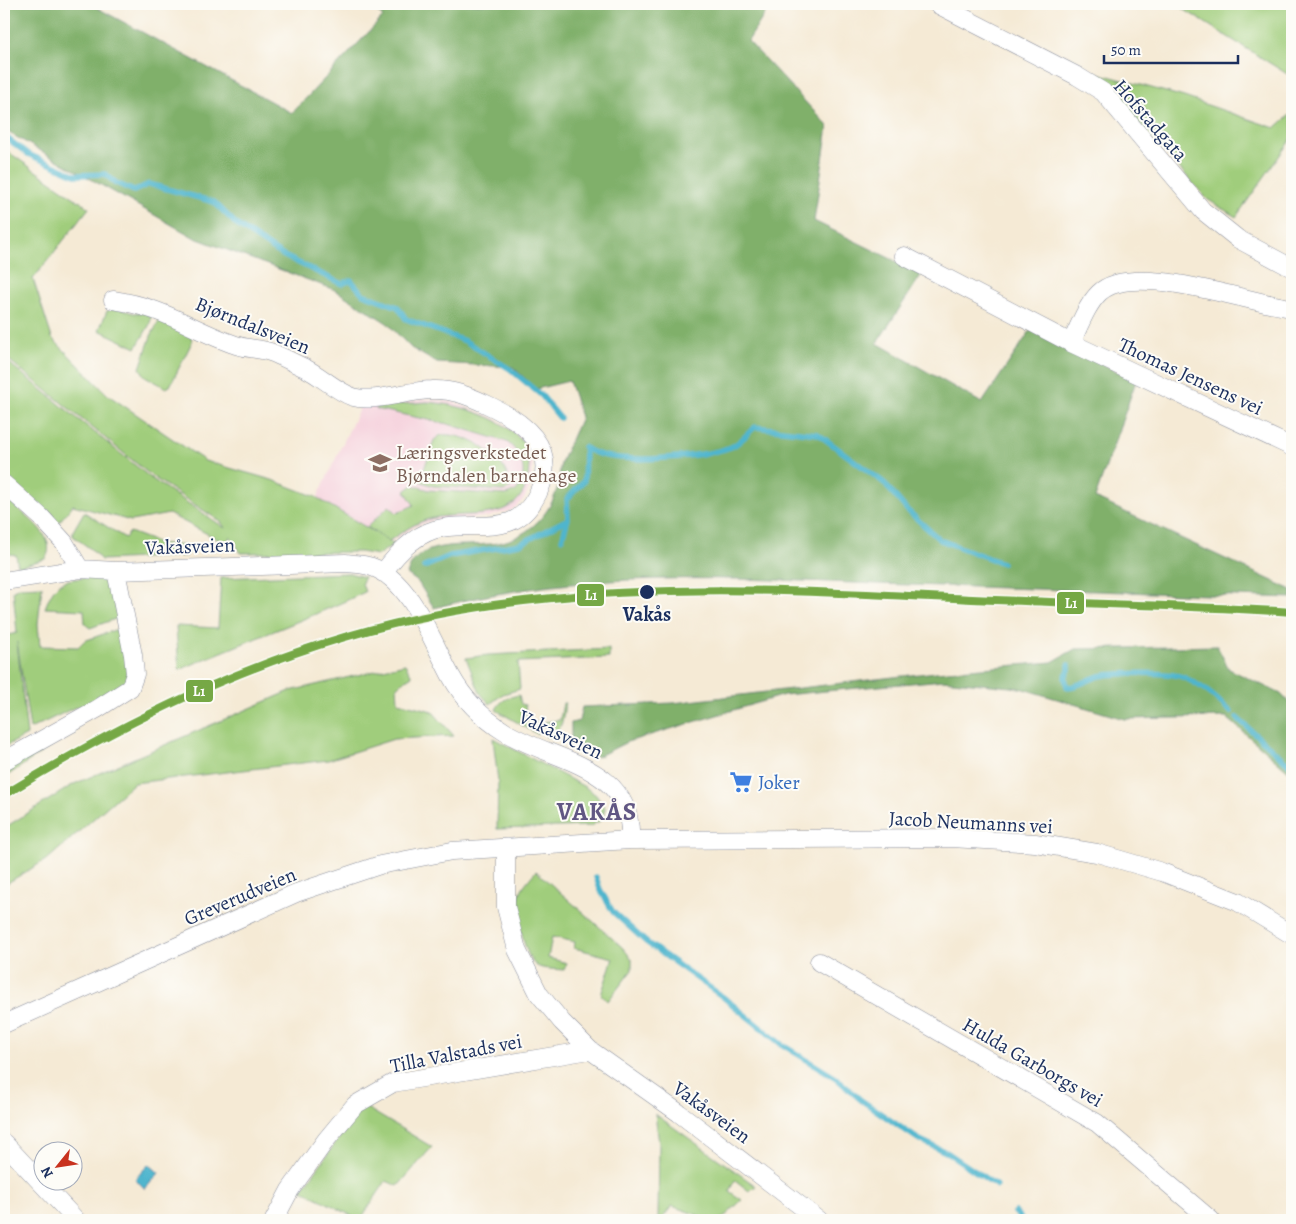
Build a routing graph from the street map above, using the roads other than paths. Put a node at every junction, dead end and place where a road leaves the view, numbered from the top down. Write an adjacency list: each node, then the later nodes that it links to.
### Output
1 (937, 4): 3 (street, Hofstadgata)
2 (904, 256): 6 (street, Thomas Jensens vei)
3 (1292, 268)
4 (113, 300): 11 (street, Bjørndalsveien)
5 (1292, 308): 6 (street)
6 (1071, 343): 7 (street, Thomas Jensens vei)
7 (1292, 447)
8 (4, 484): 9 (street)
9 (80, 569): 10 (street, Vakåsveien); 12 (street, Vakåsveien)
10 (116, 571): 11 (street, Vakåsveien); 13 (street)
11 (384, 573): 14 (street, Vakåsveien)
12 (4, 581)
13 (4, 761)
14 (630, 840): 15 (street); 16 (street, Jacob Neumanns vei)
15 (506, 849): 18 (street, Greverudveien); 19 (street, Vakåsveien)
16 (1292, 935)
17 (819, 962): 24 (street, Hulda Garborgs vei)
18 (4, 1024)
19 (590, 1050): 22 (street, Tilla Valstads vei); 23 (street, Vakåsveien)
20 (4, 1143): 21 (street)
21 (76, 1220)
22 (274, 1220)
23 (818, 1220)
24 (1212, 1220)

